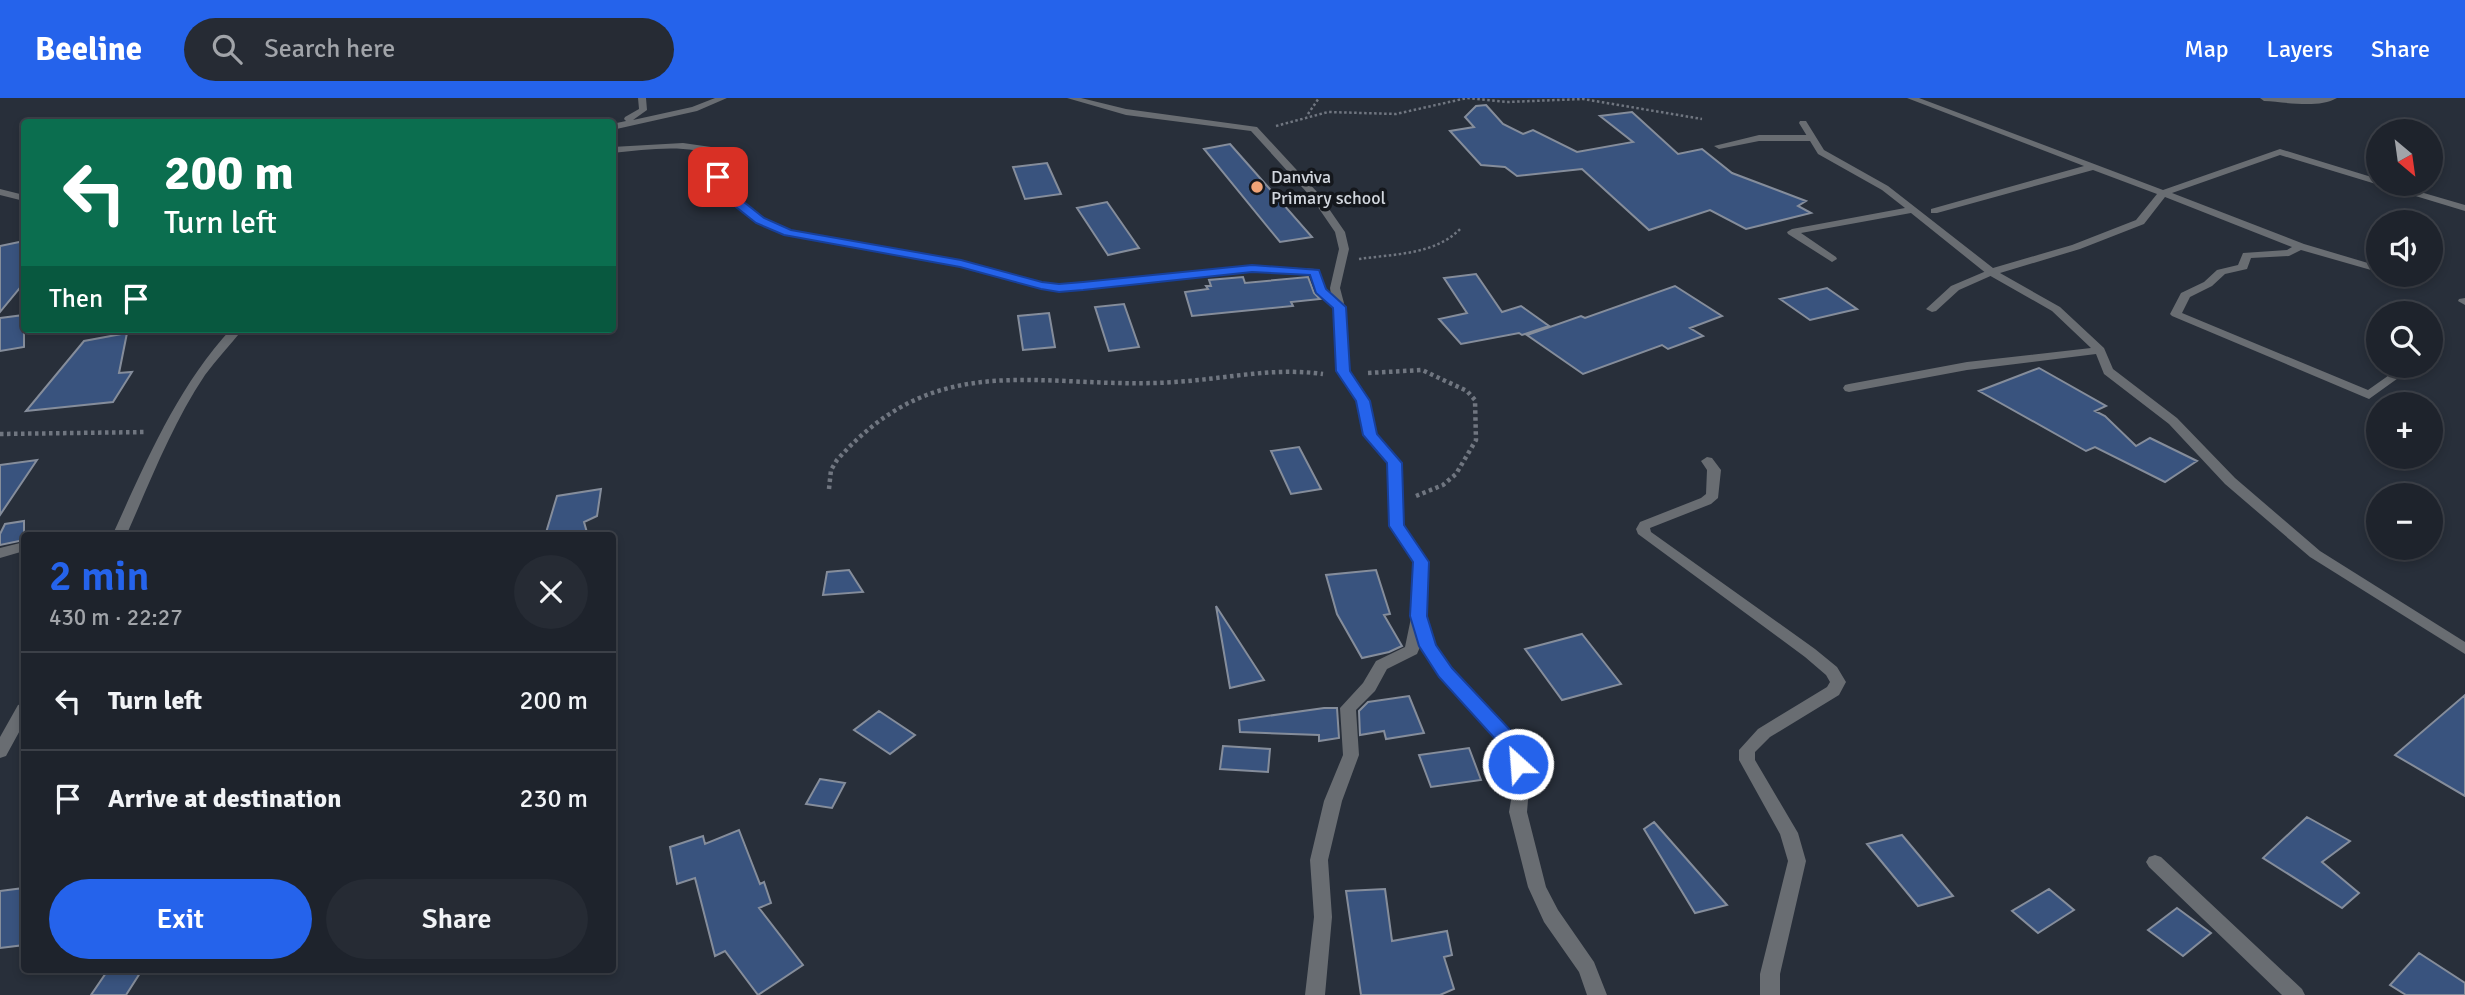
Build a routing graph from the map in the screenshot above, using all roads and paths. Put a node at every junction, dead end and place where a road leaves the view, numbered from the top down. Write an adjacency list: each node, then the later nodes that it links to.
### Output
1 (642, 98): 13 (street)
2 (723, 98): 14 (street)
3 (1070, 98): 15 (street)
4 (1319, 98): 10 (path)
5 (1912, 98): 6 (street); 19 (street)
6 (1933, 98)
7 (2263, 98): 8 (street)
8 (2333, 98)
9 (1479, 99): 10 (path); 11 (path)
10 (1307, 115): 15 (path)
11 (1702, 119)
12 (1803, 123): 16 (street)
13 (616, 124)
14 (616, 125)
15 (1259, 132): 31 (street)
16 (1810, 138): 17 (street); 26 (street)
17 (1718, 146)
18 (616, 150): 34 (street)
19 (2092, 167): 22 (street); 27 (street)
20 (2366, 178): 22 (street)
21 (0, 192): 24 (street)
22 (2163, 193): 29 (street); 33 (street)
23 (2424, 196): 25 (street)
24 (21, 197)
25 (2465, 208)
26 (1912, 211): 30 (street); 33 (street)
27 (1934, 211)
28 (1461, 228): 31 (path)
29 (2301, 246): 32 (street); 39 (street)
30 (1832, 259)
31 (1342, 263): 34 (street)
32 (2366, 266)
33 (1991, 272): 35 (street); 37 (street)
34 (1339, 307): 38 (street)
35 (1932, 309)
36 (234, 333): 42 (street)
37 (2100, 350): 41 (street); 51 (street)
38 (1343, 371): 40 (street); 46 (path)
39 (2392, 378)
40 (1352, 387): 45 (path); 46 (street)
41 (1849, 388)
42 (165, 432): 43 (path); 47 (street)
43 (0, 434)
44 (1707, 461): 57 (street)
45 (829, 489)
46 (1396, 504): 50 (street)
47 (121, 532)
48 (21, 548): 49 (street)
49 (0, 553)
50 (1418, 616): 55 (street); 56 (street)
51 (2465, 649)
52 (21, 714): 53 (street)
53 (0, 752)
54 (2155, 862): 58 (street)
55 (1315, 995)
56 (1597, 995)
57 (1770, 995)
58 (2295, 995)

